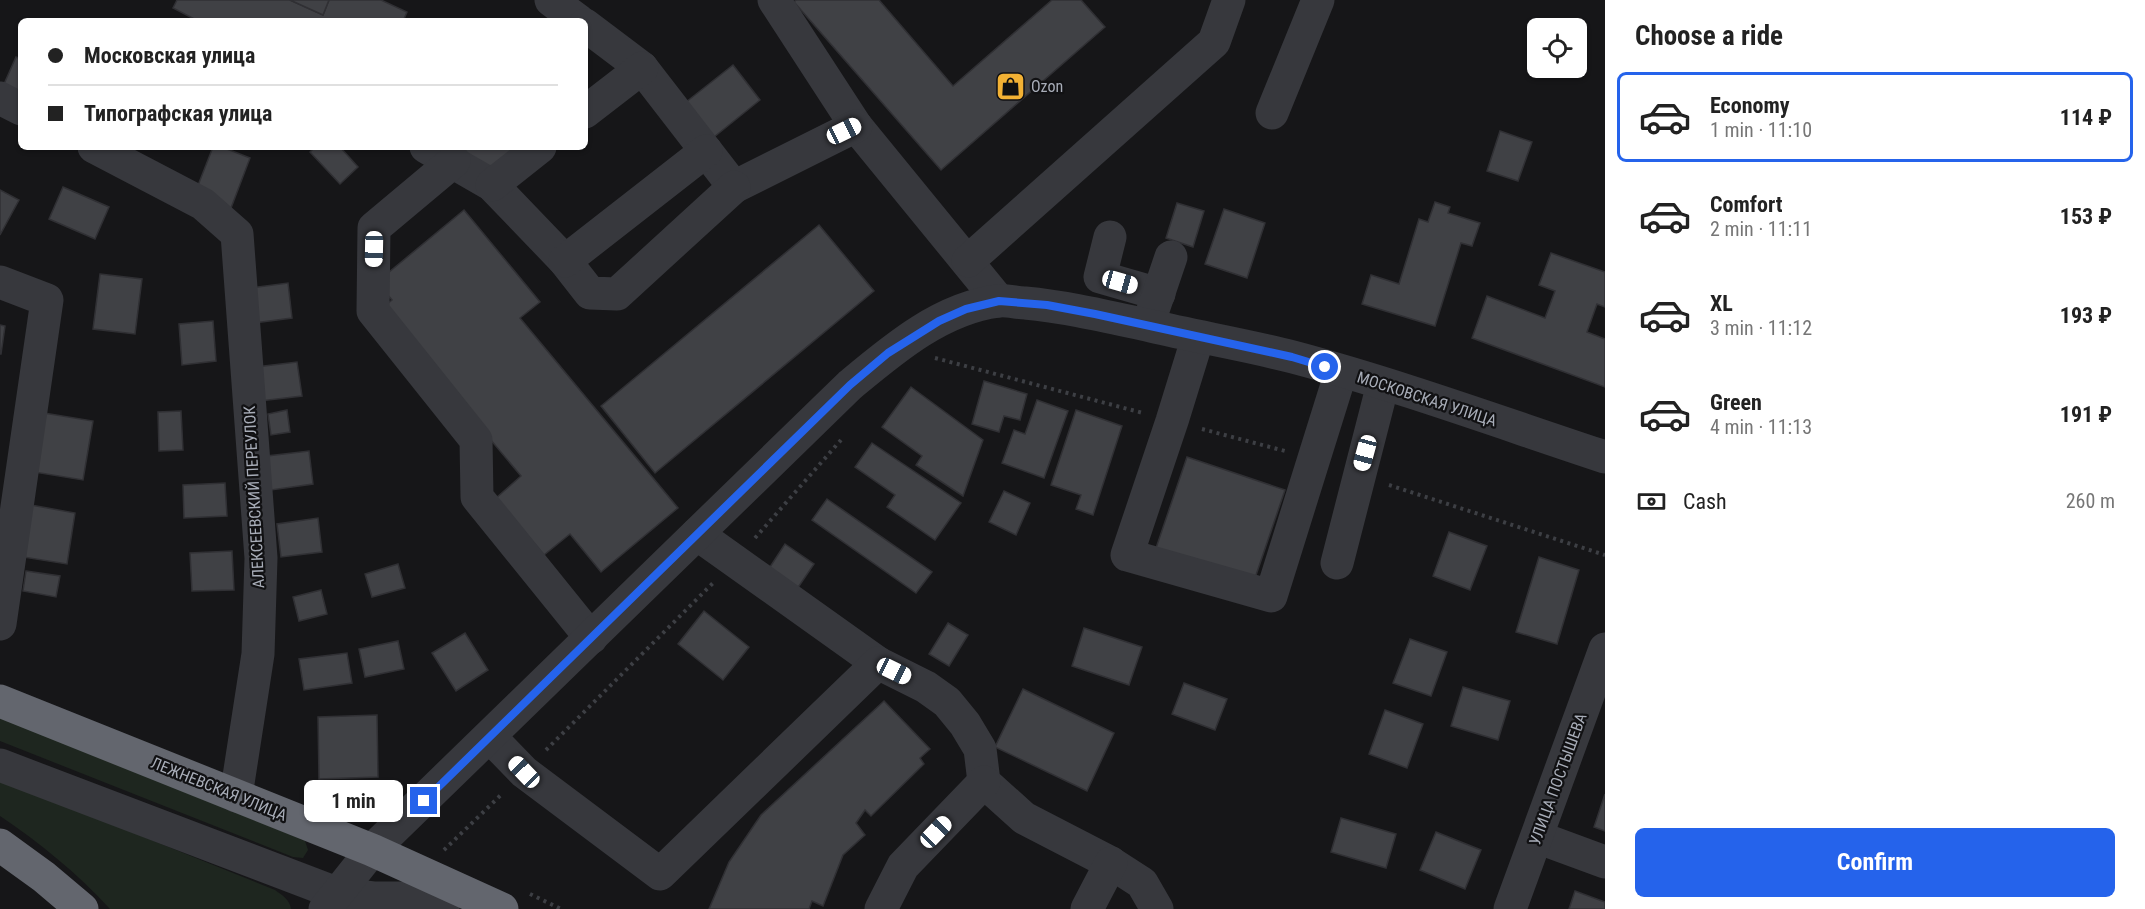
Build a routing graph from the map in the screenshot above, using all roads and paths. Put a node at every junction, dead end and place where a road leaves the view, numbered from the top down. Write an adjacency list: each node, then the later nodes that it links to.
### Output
1 (551, 0): 5 (street)
2 (774, 0): 12 (street)
3 (1229, 0): 22 (street)
4 (1318, 0): 11 (street)
5 (575, 18)
6 (588, 27): 7 (street)
7 (642, 68): 10 (street); 15 (street)
8 (0, 98): 9 (street)
9 (18, 107)
10 (588, 110)
11 (1272, 114)
12 (855, 126): 18 (street); 22 (street)
13 (100, 150): 49 (street, АЛЕКСЕЕВСКИЙ ПЕРЕУЛОК)
14 (536, 150): 17 (street)
15 (706, 151): 18 (street); 21 (street)
16 (440, 154): 17 (street); 41 (street)
17 (492, 185): 21 (street)
18 (734, 187): 21 (street)
19 (1110, 237): 24 (street)
20 (1171, 257): 24 (street)
21 (566, 261)
22 (968, 261): 25 (street)
23 (0, 282): 40 (street)
24 (1159, 294): 26 (street)
25 (999, 301): 26 (street, МОСКОВСКАЯ УЛИЦА); 36 (street, МОСКОВСКАЯ УЛИЦА)
26 (1147, 326): 27 (street, МОСКОВСКАЯ УЛИЦА)
27 (1198, 337): 29 (street, МОСКОВСКАЯ УЛИЦА); 31 (street)
28 (932, 358): 31 (path)
29 (1341, 372): 30 (street, МОСКОВСКАЯ УЛИЦА); 34 (street)
30 (1383, 384): 33 (street, МОСКОВСКАЯ УЛИЦА); 35 (street)
31 (1172, 422): 34 (path); 34 (street)
32 (844, 437): 38 (path)
33 (1605, 457)
34 (1314, 459)
35 (1359, 476): 37 (path); 39 (street)
36 (697, 534): 38 (street); 41 (street, МОСКОВСКАЯ УЛИЦА)
37 (1605, 555)
38 (735, 562): 43 (street); 47 (path)
39 (1337, 563)
40 (1, 607)
41 (591, 638): 45 (street, МОСКОВСКАЯ УЛИЦА)
42 (1605, 649): 50 (street, УЛИЦА ПОСТЫШЕВА)
43 (878, 663): 47 (street); 48 (street)
44 (0, 701): 49 (highway, ЛЕЖНЕВСКАЯ УЛИЦА)
45 (490, 737): 47 (street); 52 (street, МОСКОВСКАЯ УЛИЦА)
46 (0, 765): 56 (street)
47 (524, 772): 55 (path)
48 (984, 782): 54 (street); 60 (street)
49 (236, 796): 52 (highway, ЛЕЖНЕВСКАЯ УЛИЦА)
50 (1537, 837): 53 (street); 63 (street, УЛИЦА ПОСТЫШЕВА)
51 (0, 845): 57 (highway)
52 (372, 850): 55 (highway, ЛЕЖНЕВСКАЯ УЛИЦА); 56 (street, МОСКОВСКАЯ УЛИЦА)
53 (1605, 862)
54 (1111, 863): 61 (street); 62 (street)
55 (427, 876): 59 (highway, ЛЕЖНЕВСКАЯ УЛИЦА)
56 (330, 901): 58 (street)
57 (82, 909)
58 (442, 909)
59 (502, 909)
60 (881, 909)
61 (1087, 909)
62 (1157, 909)
63 (1510, 909)

